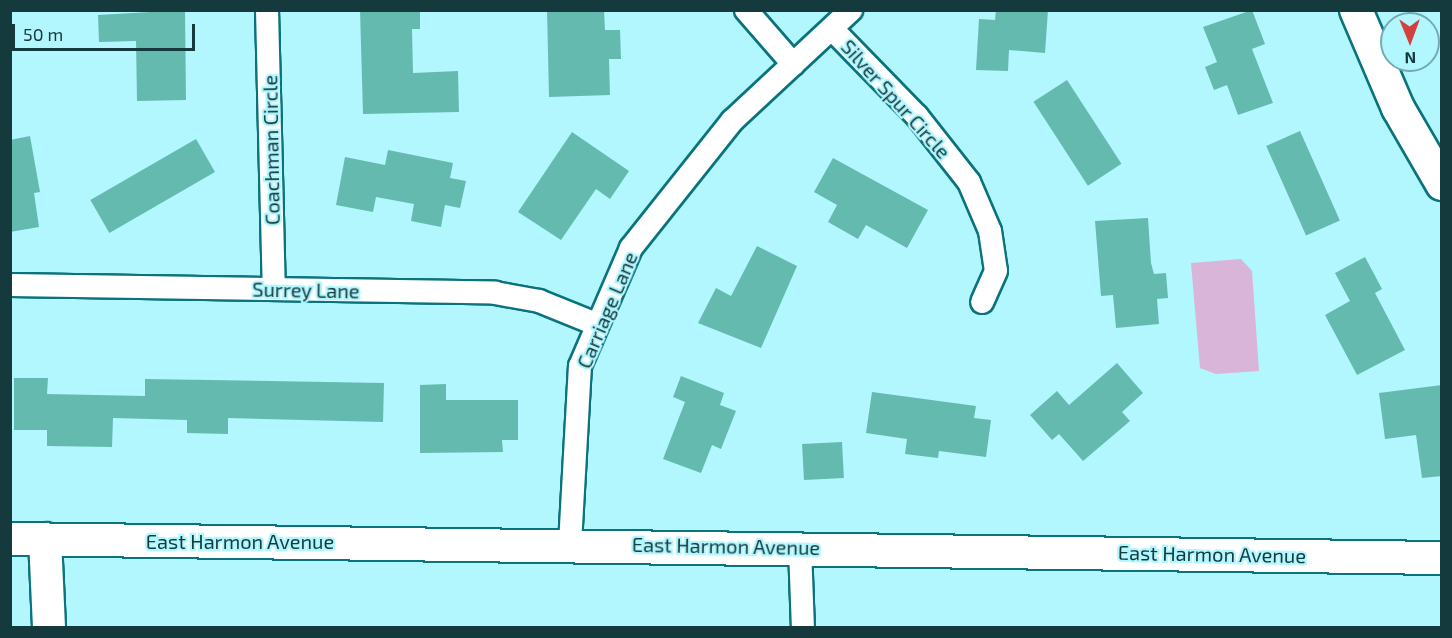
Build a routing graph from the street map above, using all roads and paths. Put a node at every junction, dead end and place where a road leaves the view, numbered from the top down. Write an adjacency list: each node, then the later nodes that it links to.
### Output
1 (267, 10): 9 (street, Coachman Circle)
2 (746, 10): 6 (street)
3 (851, 10): 5 (street, Carriage Lane)
4 (1356, 10): 7 (main road)
5 (831, 29): 6 (street, Carriage Lane); 10 (street, Silver Spur Circle)
6 (793, 64): 11 (street, Carriage Lane)
7 (1442, 184)
8 (10, 285): 9 (street, Surrey Lane)
9 (274, 289): 11 (street, Surrey Lane)
10 (982, 302)
11 (596, 324): 14 (street, Carriage Lane)
12 (10, 539): 13 (main road, East Harmon Avenue)
13 (45, 540): 14 (main road, East Harmon Avenue); 17 (main road)
14 (570, 544): 15 (main road, East Harmon Avenue)
15 (800, 548): 16 (main road, East Harmon Avenue); 18 (street)
16 (1442, 558)
17 (49, 627)
18 (803, 627)

